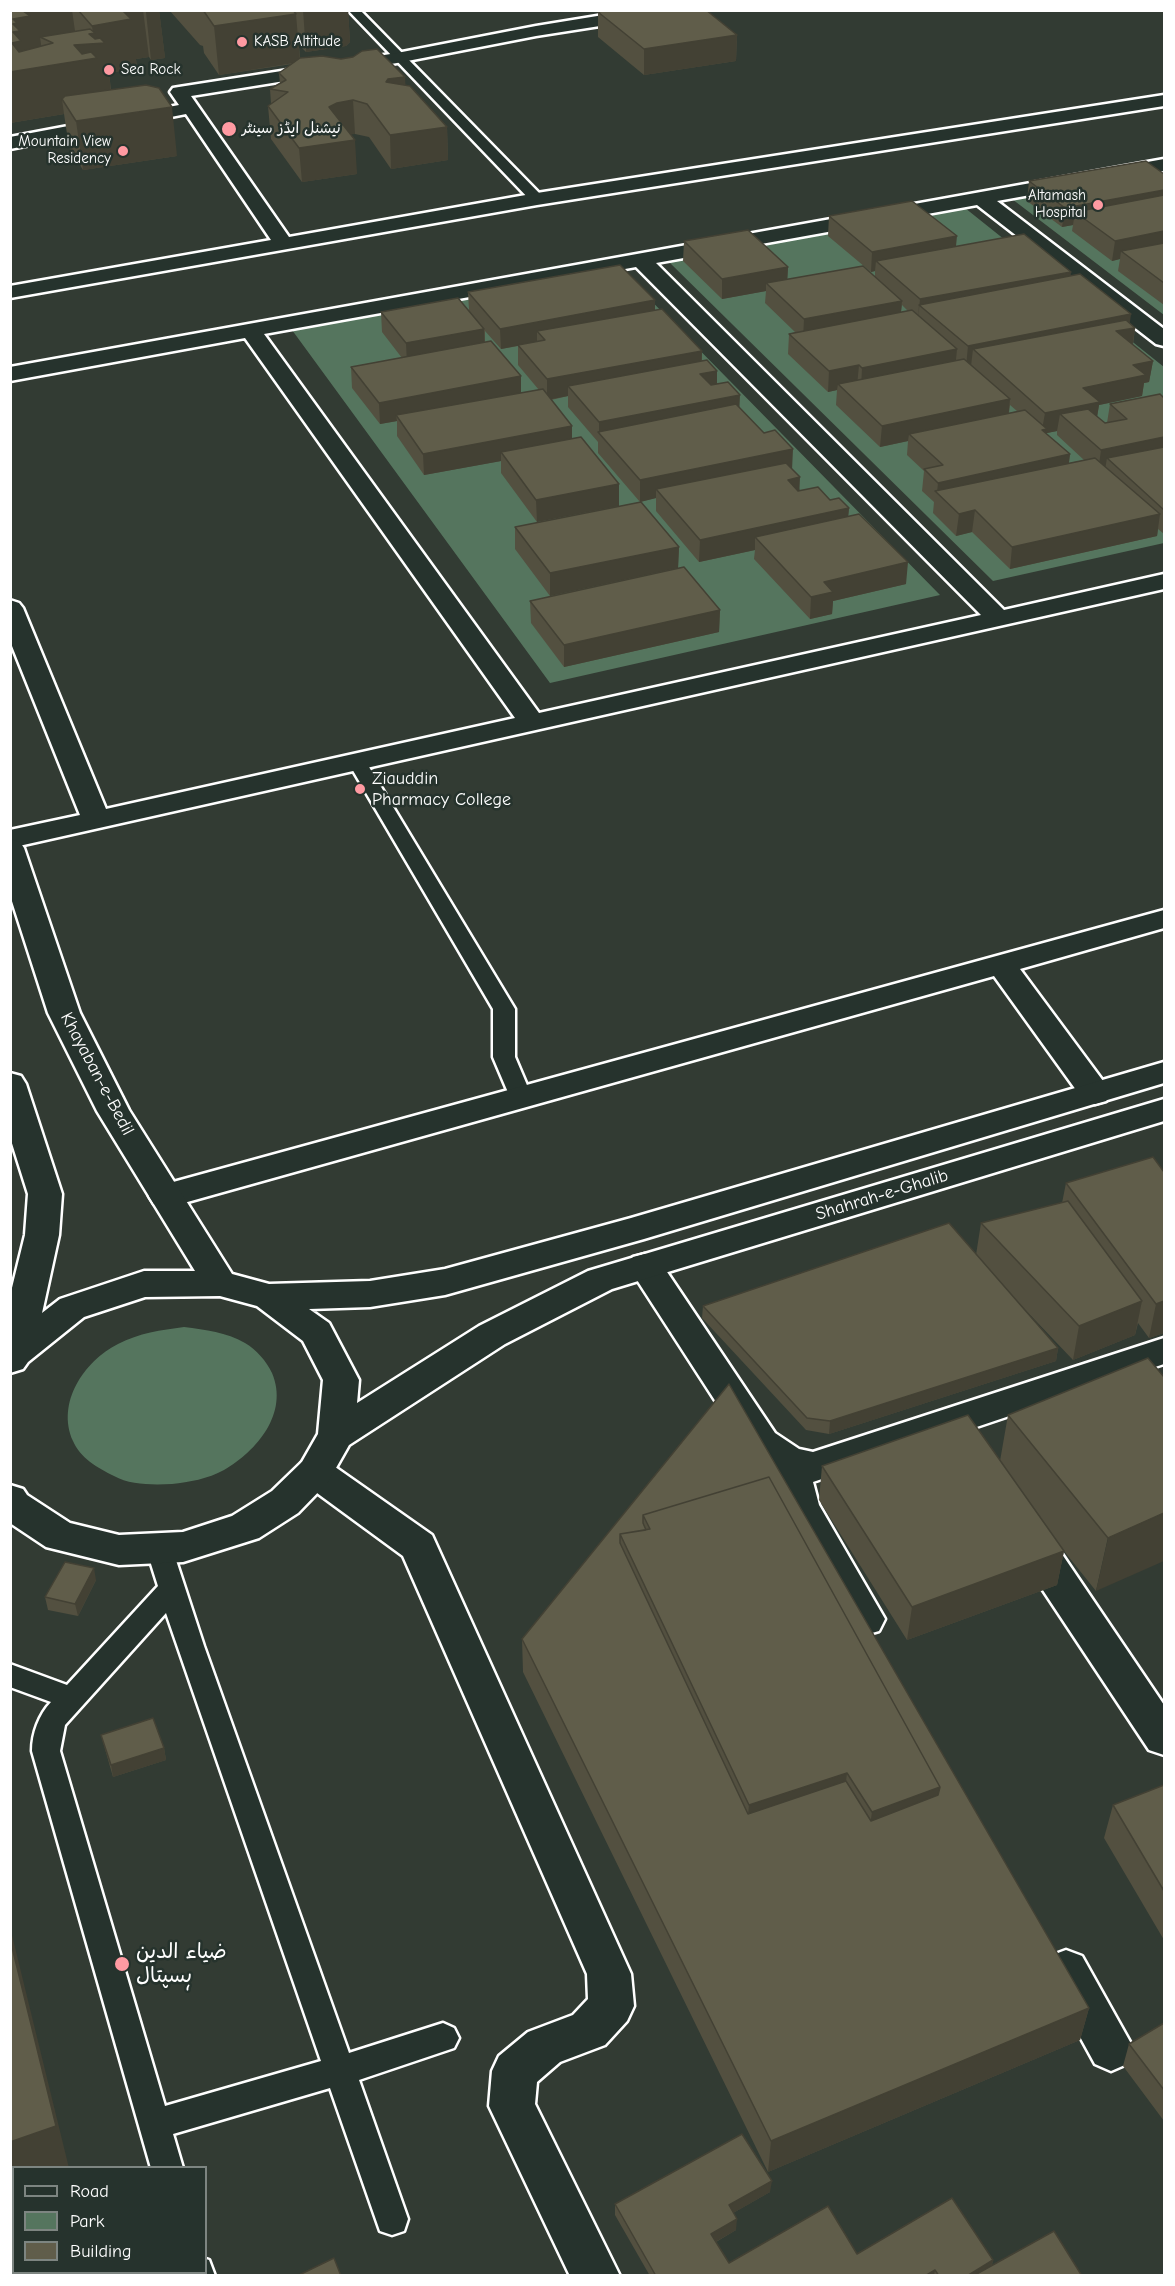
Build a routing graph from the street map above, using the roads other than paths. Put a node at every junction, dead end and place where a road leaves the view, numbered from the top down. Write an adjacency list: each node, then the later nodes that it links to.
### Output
1 (353, 10): 3 (lane)
2 (670, 10): 3 (street)
3 (397, 58): 5 (street); 9 (lane)
4 (1164, 102): 9 (street)
5 (191, 108): 6 (street); 10 (street)
6 (10, 143)
7 (1164, 165): 8 (street)
8 (981, 198): 11 (street); 14 (street)
9 (537, 199): 10 (street)
10 (285, 245): 12 (street)
11 (641, 260): 13 (street); 18 (street)
12 (10, 292)
13 (252, 331): 15 (street); 19 (street)
14 (1164, 339)
15 (10, 375)
16 (1164, 582): 18 (street)
17 (10, 608): 21 (street)
18 (999, 619): 19 (street)
19 (532, 723): 20 (street)
20 (357, 762): 21 (street); 29 (lane)
21 (96, 820): 22 (street)
22 (10, 839)
23 (10, 848): 31 (street, Khayaban-e-Bedil)
24 (1164, 919): 25 (street)
25 (1001, 964): 28 (street); 29 (street)
26 (1164, 1072): 28 (street, Shahrah-e-Ghalib)
27 (10, 1084): 36 (street)
28 (1095, 1093): 34 (street, Shahrah-e-Ghalib)
29 (521, 1097): 31 (street)
30 (1164, 1110): 32 (street, Shahrah-e-Ghalib)
31 (166, 1196): 33 (street, Khayaban-e-Bedil)
32 (645, 1266): 39 (street, Shahrah-e-Ghalib); 40 (street)
33 (220, 1283): 34 (street); 36 (street)
34 (269, 1297): 39 (street)
35 (1164, 1351): 37 (street)
36 (13, 1356)
37 (1123, 1365): 38 (street); 40 (street)
38 (1144, 1393)
39 (336, 1435): 41 (street)
40 (794, 1465): 46 (street)
41 (315, 1472): 44 (street); 57 (street)
42 (12, 1505): 44 (street)
43 (1011, 1510): 49 (street)
44 (159, 1548): 45 (lane)
45 (172, 1589): 48 (lane); 53 (lane)
46 (884, 1654)
47 (10, 1675): 48 (lane)
48 (71, 1698): 54 (lane)
49 (1164, 1738)
50 (1046, 1935): 52 (street)
51 (442, 2038): 53 (lane)
52 (1111, 2049)
53 (339, 2071): 54 (lane); 56 (lane)
54 (154, 2124): 55 (lane)
55 (166, 2166)
56 (392, 2219)
57 (596, 2276)

